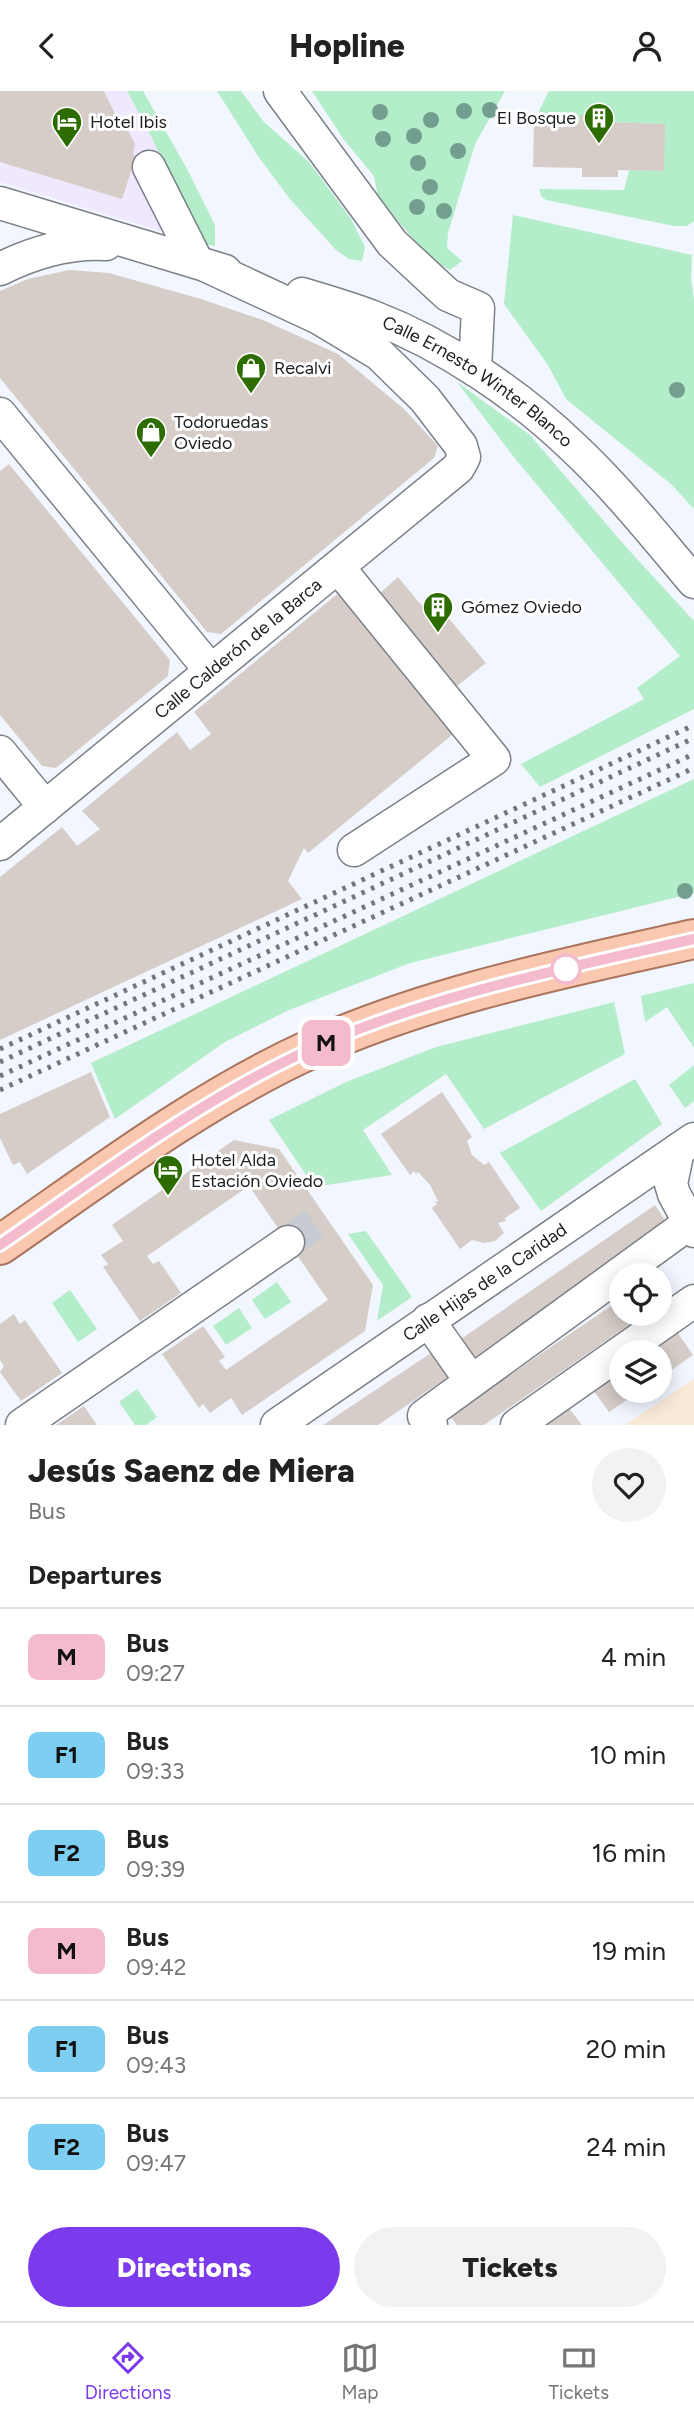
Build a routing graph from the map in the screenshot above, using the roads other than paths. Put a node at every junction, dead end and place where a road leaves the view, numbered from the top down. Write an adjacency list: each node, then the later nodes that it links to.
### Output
1 (280, 91): 7 (street)
2 (149, 167): 5 (street)
3 (0, 203): 4 (street, Calle Ernesto Winter Blanco)
4 (142, 246): 5 (street, Calle Ernesto Winter Blanco); 6 (street)
5 (202, 264): 7 (street, Calle Ernesto Winter Blanco); 9 (street, Calle Ernesto Winter Blanco)
6 (0, 269)
7 (475, 370): 11 (street, Calle Ernesto Winter Blanco)
8 (0, 414): 12 (street)
9 (461, 446): 10 (street, Calle Calderón de la Barca)
10 (338, 567): 12 (street, Calle Calderón de la Barca); 16 (street)
11 (694, 582)
12 (211, 671): 14 (street, Calle Calderón de la Barca)
13 (0, 752): 14 (street)
14 (45, 807): 15 (street, Calle Calderón de la Barca)
15 (0, 843)
16 (354, 850)
17 (694, 939): 20 (main road)
18 (686, 1145): 19 (street); 23 (street, Calle Hijas de la Caridad)
19 (692, 1226): 24 (street)
20 (2, 1240)
21 (288, 1243): 26 (street)
22 (694, 1301): 28 (street)
23 (428, 1320): 24 (street); 27 (street, Calle Hijas de la Caridad)
24 (471, 1381): 25 (street)
25 (422, 1422)
26 (22, 1425)
27 (276, 1425)
28 (517, 1425)

